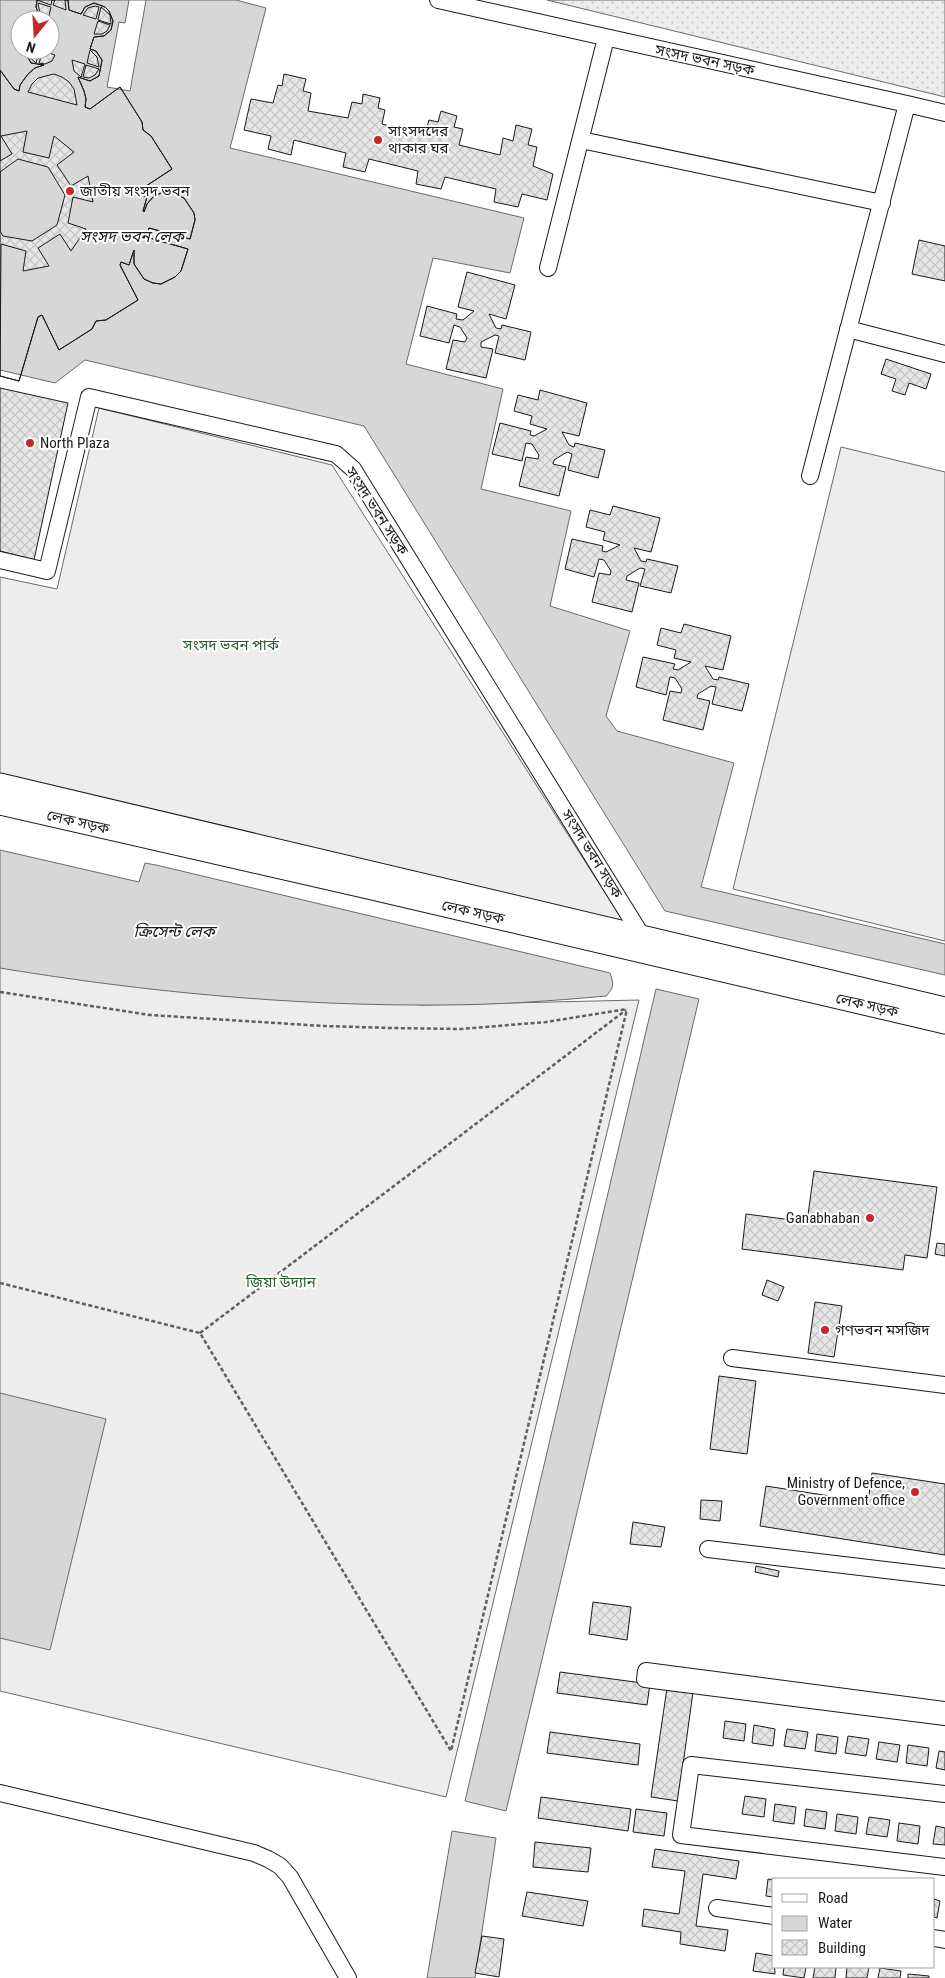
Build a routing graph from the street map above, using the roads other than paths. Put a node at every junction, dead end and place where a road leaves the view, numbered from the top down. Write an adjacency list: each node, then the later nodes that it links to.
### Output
1 (438, 0): 2 (lane, সংসদ ভবন সড়ক)
2 (606, 38): 3 (lane, সংসদ ভবন সড়ক); 5 (lane)
3 (907, 104): 4 (lane, সংসদ ভবন সড়ক); 6 (lane)
4 (945, 112)
5 (580, 140): 6 (lane); 7 (lane)
6 (882, 203): 8 (lane)
7 (548, 268)
8 (848, 329): 9 (lane); 10 (lane)
9 (945, 354)
10 (810, 476)
11 (0, 560): 14 (lane, সংসদ ভবন সড়ক)
12 (0, 784): 14 (main road)
13 (0, 804): 15 (main road, লেক সড়ক)
14 (642, 936): 15 (lane, সংসদ ভবন সড়ক); 16 (main road)
15 (652, 954): 17 (main road, লেক সড়ক)
16 (945, 1008)
17 (945, 1023)
18 (732, 1358): 19 (lane)
19 (945, 1385)
20 (708, 1549): 21 (lane)
21 (945, 1578)
22 (945, 1710): 23 (lane)
23 (945, 1718)
24 (0, 1793): 29 (lane)
25 (945, 1794): 26 (lane)
26 (945, 1867)
27 (717, 1908): 28 (lane)
28 (772, 1916)
29 (348, 1978)

